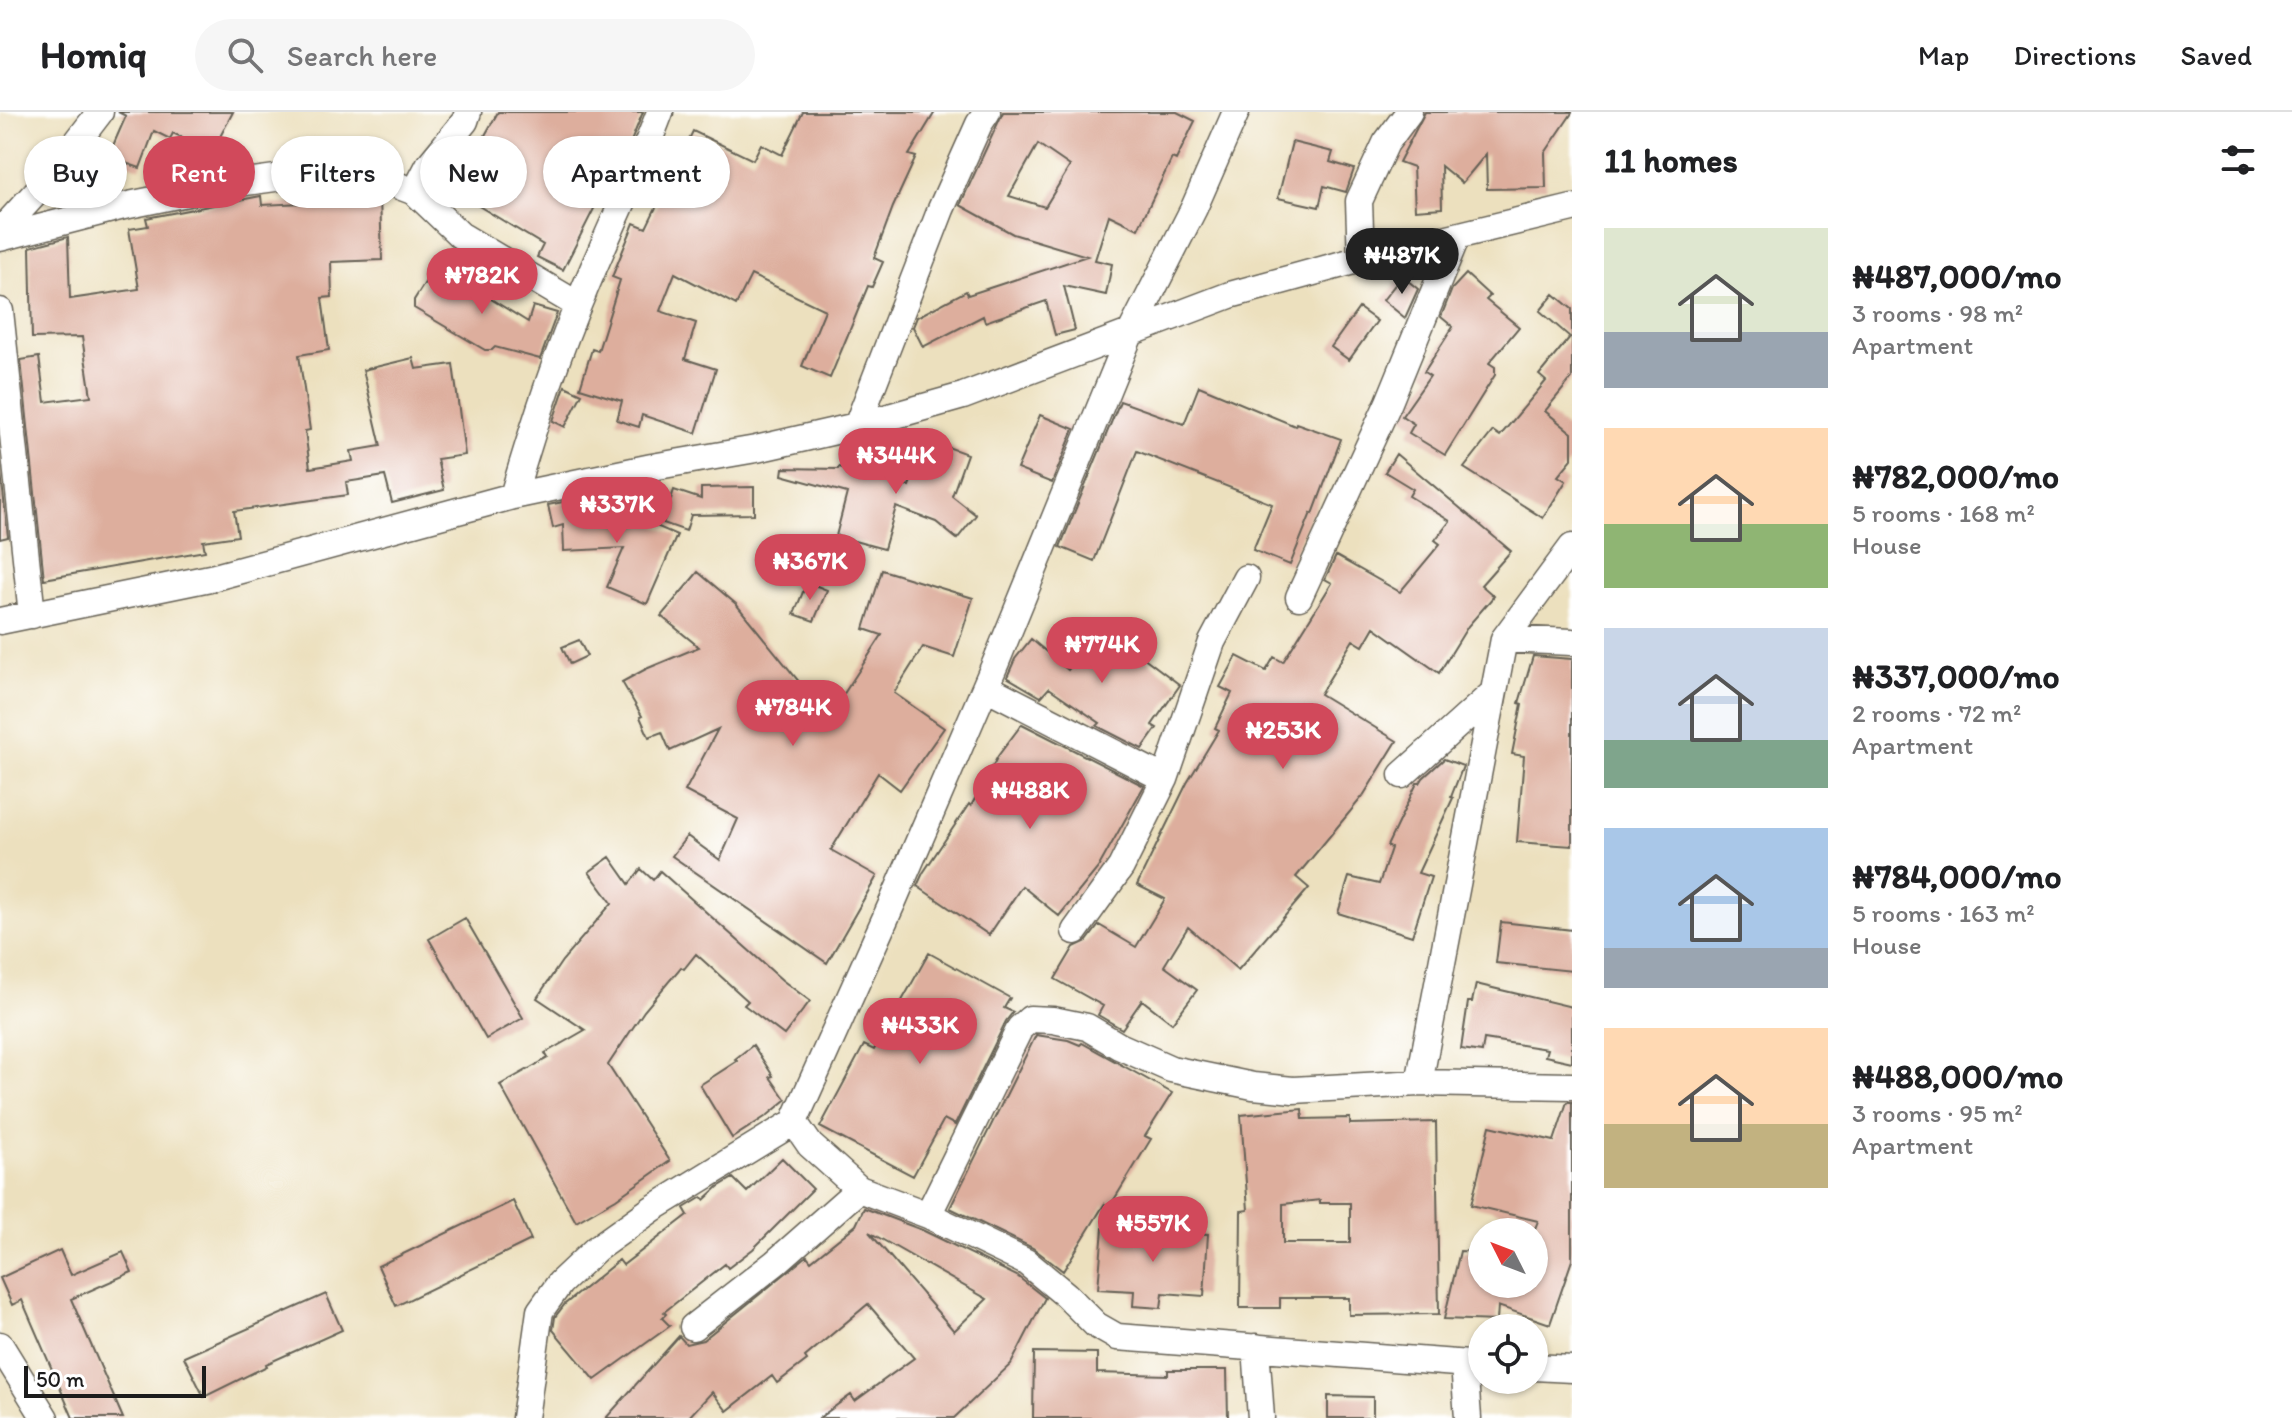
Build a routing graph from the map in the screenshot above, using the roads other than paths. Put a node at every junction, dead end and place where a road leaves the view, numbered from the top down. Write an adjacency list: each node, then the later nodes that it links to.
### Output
1 (100, 112): 9 (street)
2 (468, 112): 7 (street)
3 (660, 112): 13 (street)
4 (987, 112): 16 (street)
5 (1236, 112): 15 (street)
6 (1409, 112): 12 (street)
7 (415, 192): 10 (street); 13 (street)
8 (1572, 208): 11 (street)
9 (0, 232)
10 (0, 238)
11 (1456, 238): 12 (street); 20 (street)
12 (1361, 259): 15 (street)
13 (578, 305): 17 (street)
14 (0, 311): 21 (street)
15 (1130, 334): 16 (street); 25 (street)
16 (857, 426): 17 (street)
17 (513, 496): 21 (street)
18 (1572, 547): 23 (street)
19 (1246, 578): 28 (street)
20 (1299, 597)
21 (32, 615): 22 (street)
22 (0, 621)
23 (1504, 639): 24 (street); 26 (street)
24 (1572, 642)
25 (986, 687): 28 (street); 32 (street)
26 (1493, 693): 27 (street); 30 (street)
27 (1402, 775)
28 (1165, 779): 29 (street)
29 (1075, 931)
30 (1419, 1083): 31 (street); 34 (street)
31 (1572, 1086)
32 (794, 1122): 33 (street); 43 (street)
33 (859, 1189): 34 (street); 35 (street)
34 (928, 1215): 37 (street)
35 (693, 1327)
36 (0, 1345): 42 (street)
37 (1256, 1347): 38 (street); 44 (street)
38 (1468, 1364)
39 (1548, 1368): 40 (street)
40 (1572, 1369)
41 (1470, 1394): 45 (street)
42 (45, 1418)
43 (525, 1418)
44 (1261, 1418)
45 (1468, 1418)

